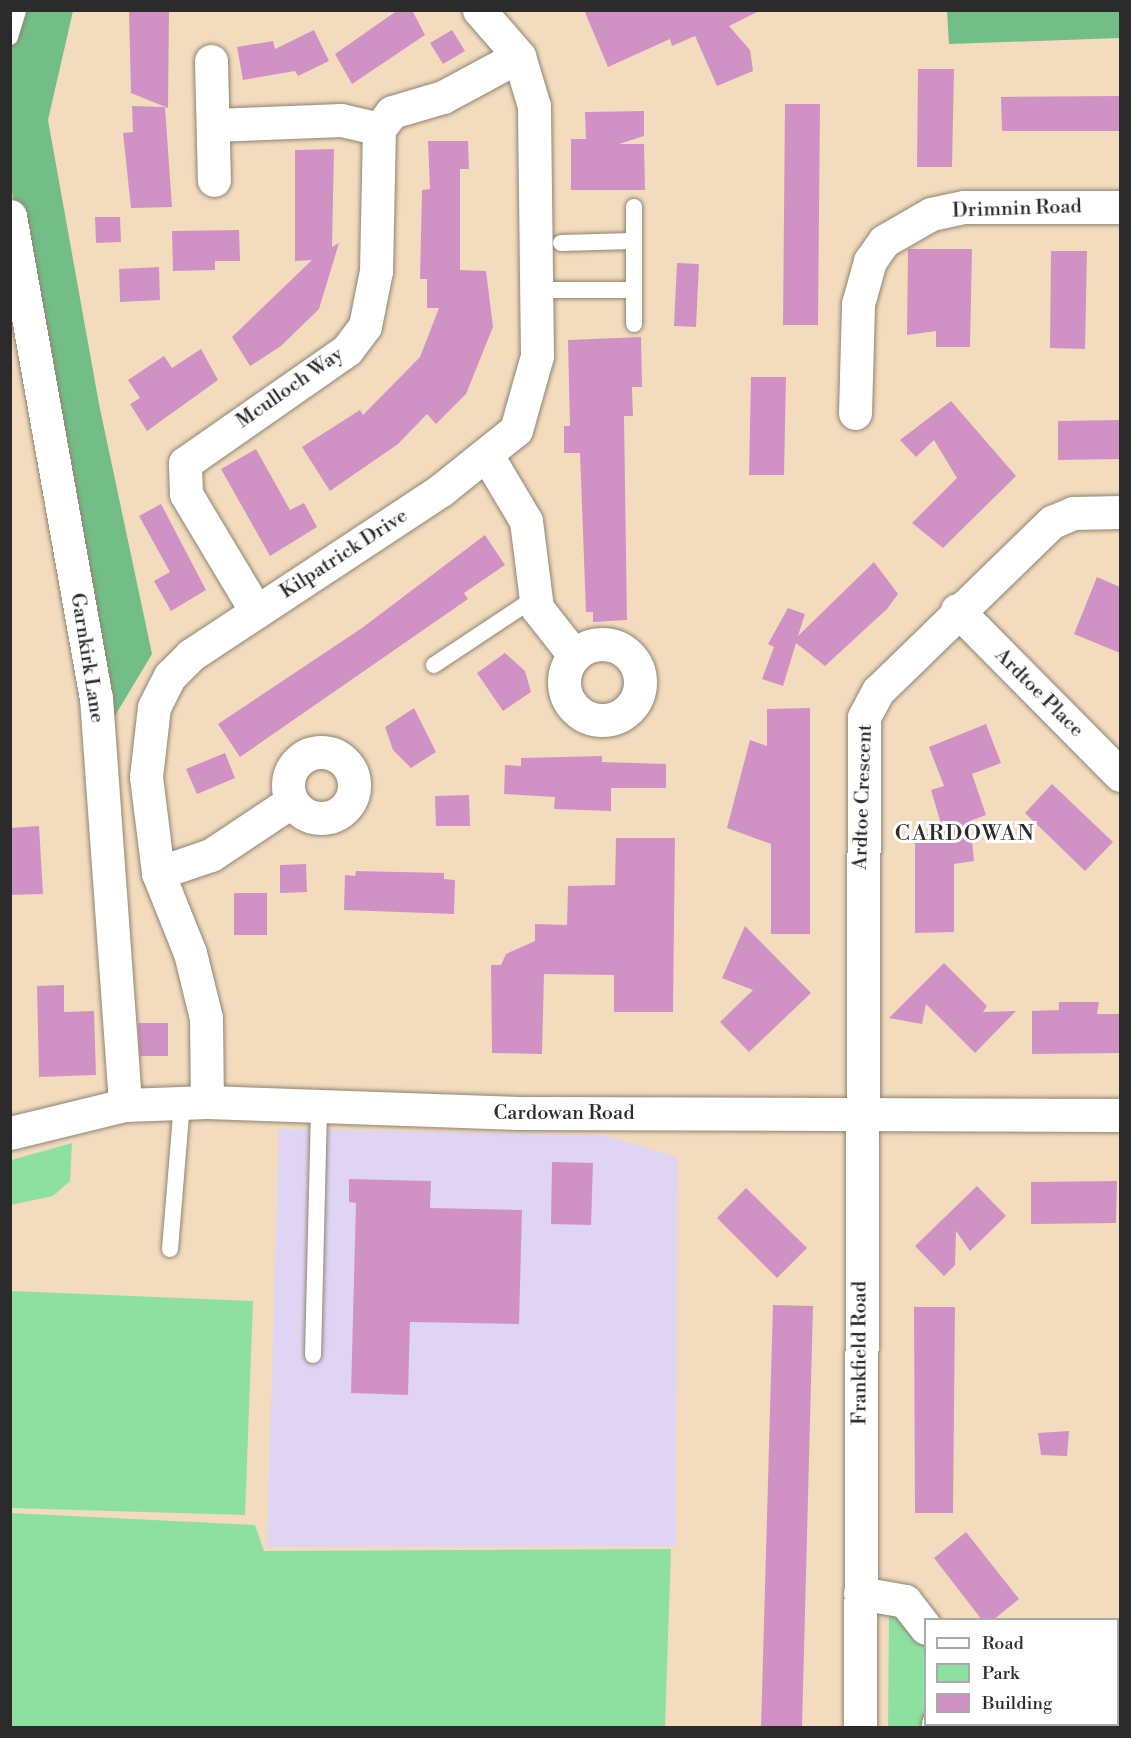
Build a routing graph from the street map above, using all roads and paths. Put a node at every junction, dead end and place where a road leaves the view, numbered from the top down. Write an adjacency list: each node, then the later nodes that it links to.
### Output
1 (18, 10): 3 (lane)
2 (479, 10): 4 (street, Kilpatrick Drive)
3 (10, 37)
4 (519, 56): 7 (street); 14 (street, Kilpatrick Drive)
5 (211, 61): 6 (street)
6 (214, 124): 7 (street); 8 (street)
7 (379, 129): 22 (street, Mculloch Way)
8 (214, 180)
9 (634, 207): 12 (lane)
10 (1120, 207): 17 (street, Drimnin Road)
11 (10, 216): 29 (street, Garnkirk Lane)
12 (633, 241): 13 (lane); 15 (lane)
13 (561, 243)
14 (536, 290): 15 (lane); 18 (street, Kilpatrick Drive)
15 (633, 290): 16 (lane)
16 (634, 324)
17 (855, 413)
18 (488, 457): 20 (street); 22 (street, Kilpatrick Drive)
19 (1120, 512): 21 (street, Ardtoe Crescent)
20 (535, 598): 23 (street); 24 (lane)
21 (957, 610): 25 (street, Ardtoe Place); 31 (street, Ardtoe Crescent)
22 (256, 611): 27 (street, Kilpatrick Drive)
23 (574, 655)
24 (434, 665)
25 (1120, 775)
26 (292, 801): 27 (street)
27 (158, 873): 28 (street, Kilpatrick Drive)
28 (195, 1102): 29 (street, Cardowan Road); 30 (street, Cardowan Road); 34 (lane)
29 (125, 1105): 33 (street, Cardowan Road)
30 (319, 1109): 31 (street, Cardowan Road); 35 (lane)
31 (859, 1113): 32 (street, Cardowan Road); 36 (street, Frankfield Road)
32 (1120, 1115)
33 (10, 1133)
34 (170, 1249)
35 (313, 1355)
36 (860, 1593): 37 (street); 38 (street, Frankfield Road)
37 (924, 1626)
38 (861, 1728)

